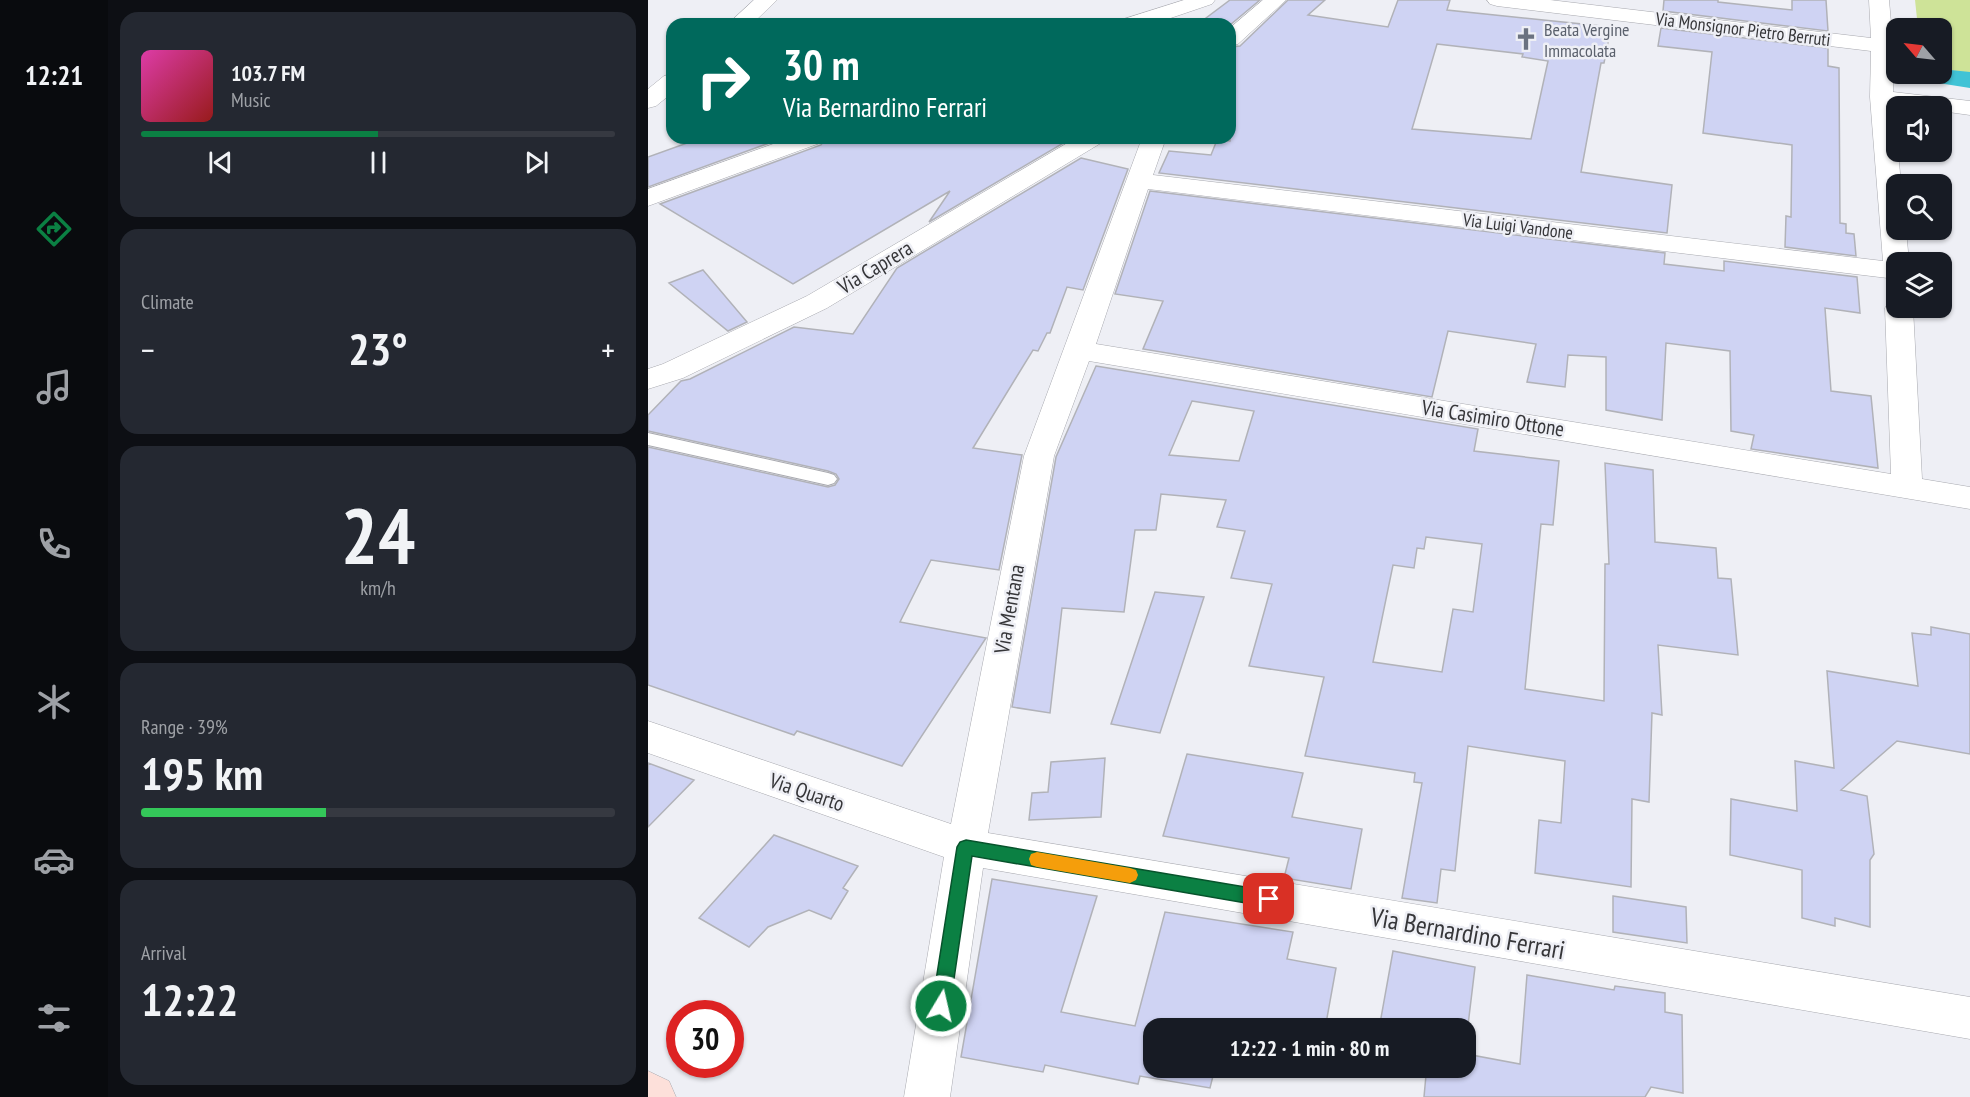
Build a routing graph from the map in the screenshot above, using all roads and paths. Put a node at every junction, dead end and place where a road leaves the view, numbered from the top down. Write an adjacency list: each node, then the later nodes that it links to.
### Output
1 (766, 0): 6 (street)
2 (1205, 0): 7 (street)
3 (1276, 0): 8 (street)
4 (1497, 0): 9 (street, Via Monsignor Pietro Berruti)
5 (1879, 0): 9 (street)
6 (746, 18)
7 (1150, 18)
8 (1236, 34)
9 (1882, 46): 11 (street)
10 (666, 86): 12 (street)
11 (1881, 98): 13 (street); 19 (street)
12 (648, 102)
13 (1970, 108)
14 (796, 144): 18 (street)
15 (1083, 144): 23 (street, Via Caprera)
16 (1152, 144): 17 (street, Via Mentana)
17 (1140, 181): 20 (street, Via Luigi Vandone); 22 (street, Via Mentana)
18 (648, 198)
19 (1895, 252)
20 (1886, 270)
21 (1899, 318): 26 (street)
22 (1079, 350): 26 (street, Via Casimiro Ottone); 29 (street, Via Mentana)
23 (648, 379)
24 (648, 439): 25 (lane)
25 (828, 479)
26 (1907, 486): 27 (street, Via Casimiro Ottone)
27 (1970, 498)
28 (648, 737): 29 (street, Via Quarto)
29 (966, 847): 30 (street, Via Bernardino Ferrari); 33 (street, Via Mentana)
30 (1970, 1018)
31 (648, 1094): 32 (main road)
32 (652, 1097)
33 (927, 1097)

